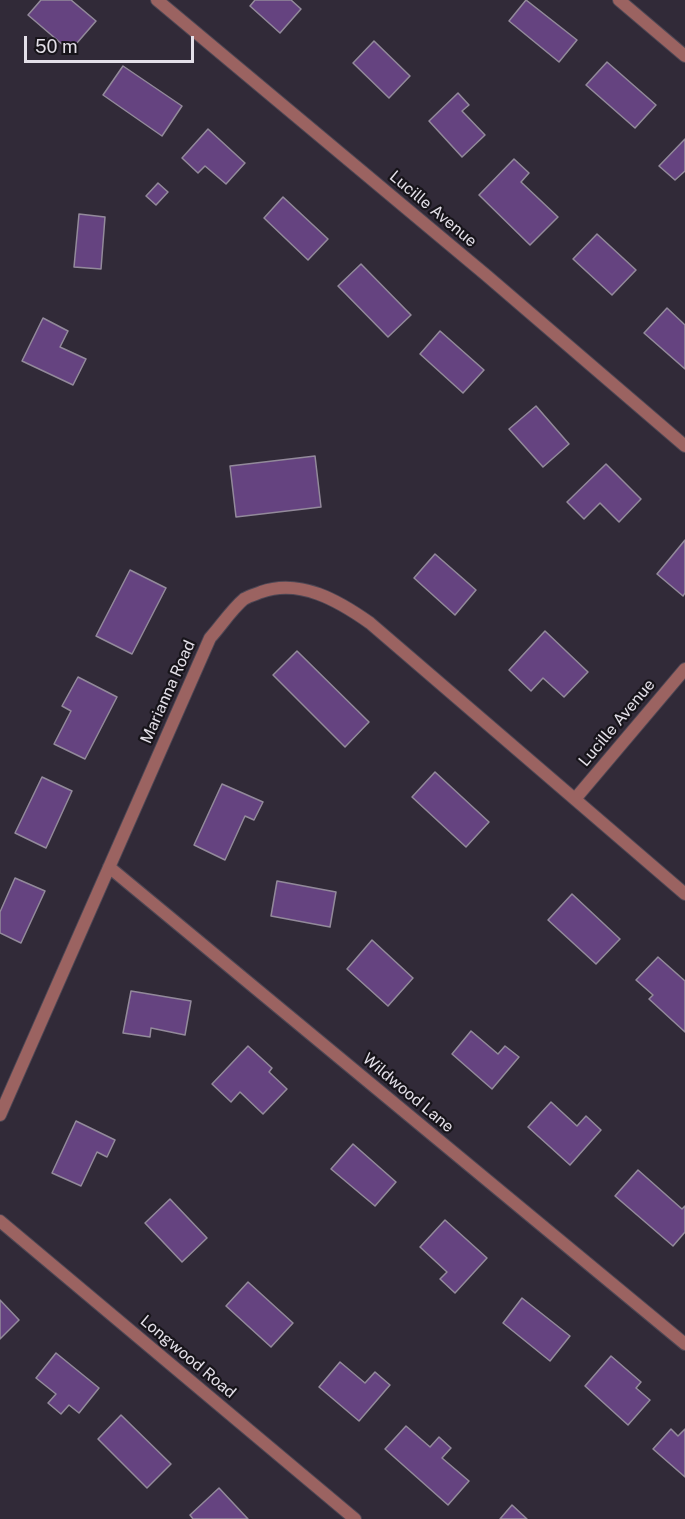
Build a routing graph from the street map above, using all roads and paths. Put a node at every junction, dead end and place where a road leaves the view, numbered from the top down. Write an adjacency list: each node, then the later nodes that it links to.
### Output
1 (157, 0): 4 (street, Lucille Avenue)
2 (619, 0): 3 (street)
3 (685, 56)
4 (685, 446)
5 (685, 669): 6 (street, Lucille Avenue)
6 (575, 799): 7 (street, Marianna Road); 8 (street, Marianna Road)
7 (109, 867): 9 (street, Marianna Road); 11 (street, Wildwood Lane)
8 (685, 894)
9 (0, 1115)
10 (0, 1221): 12 (street, Longwood Road)
11 (685, 1344)
12 (355, 1519)

